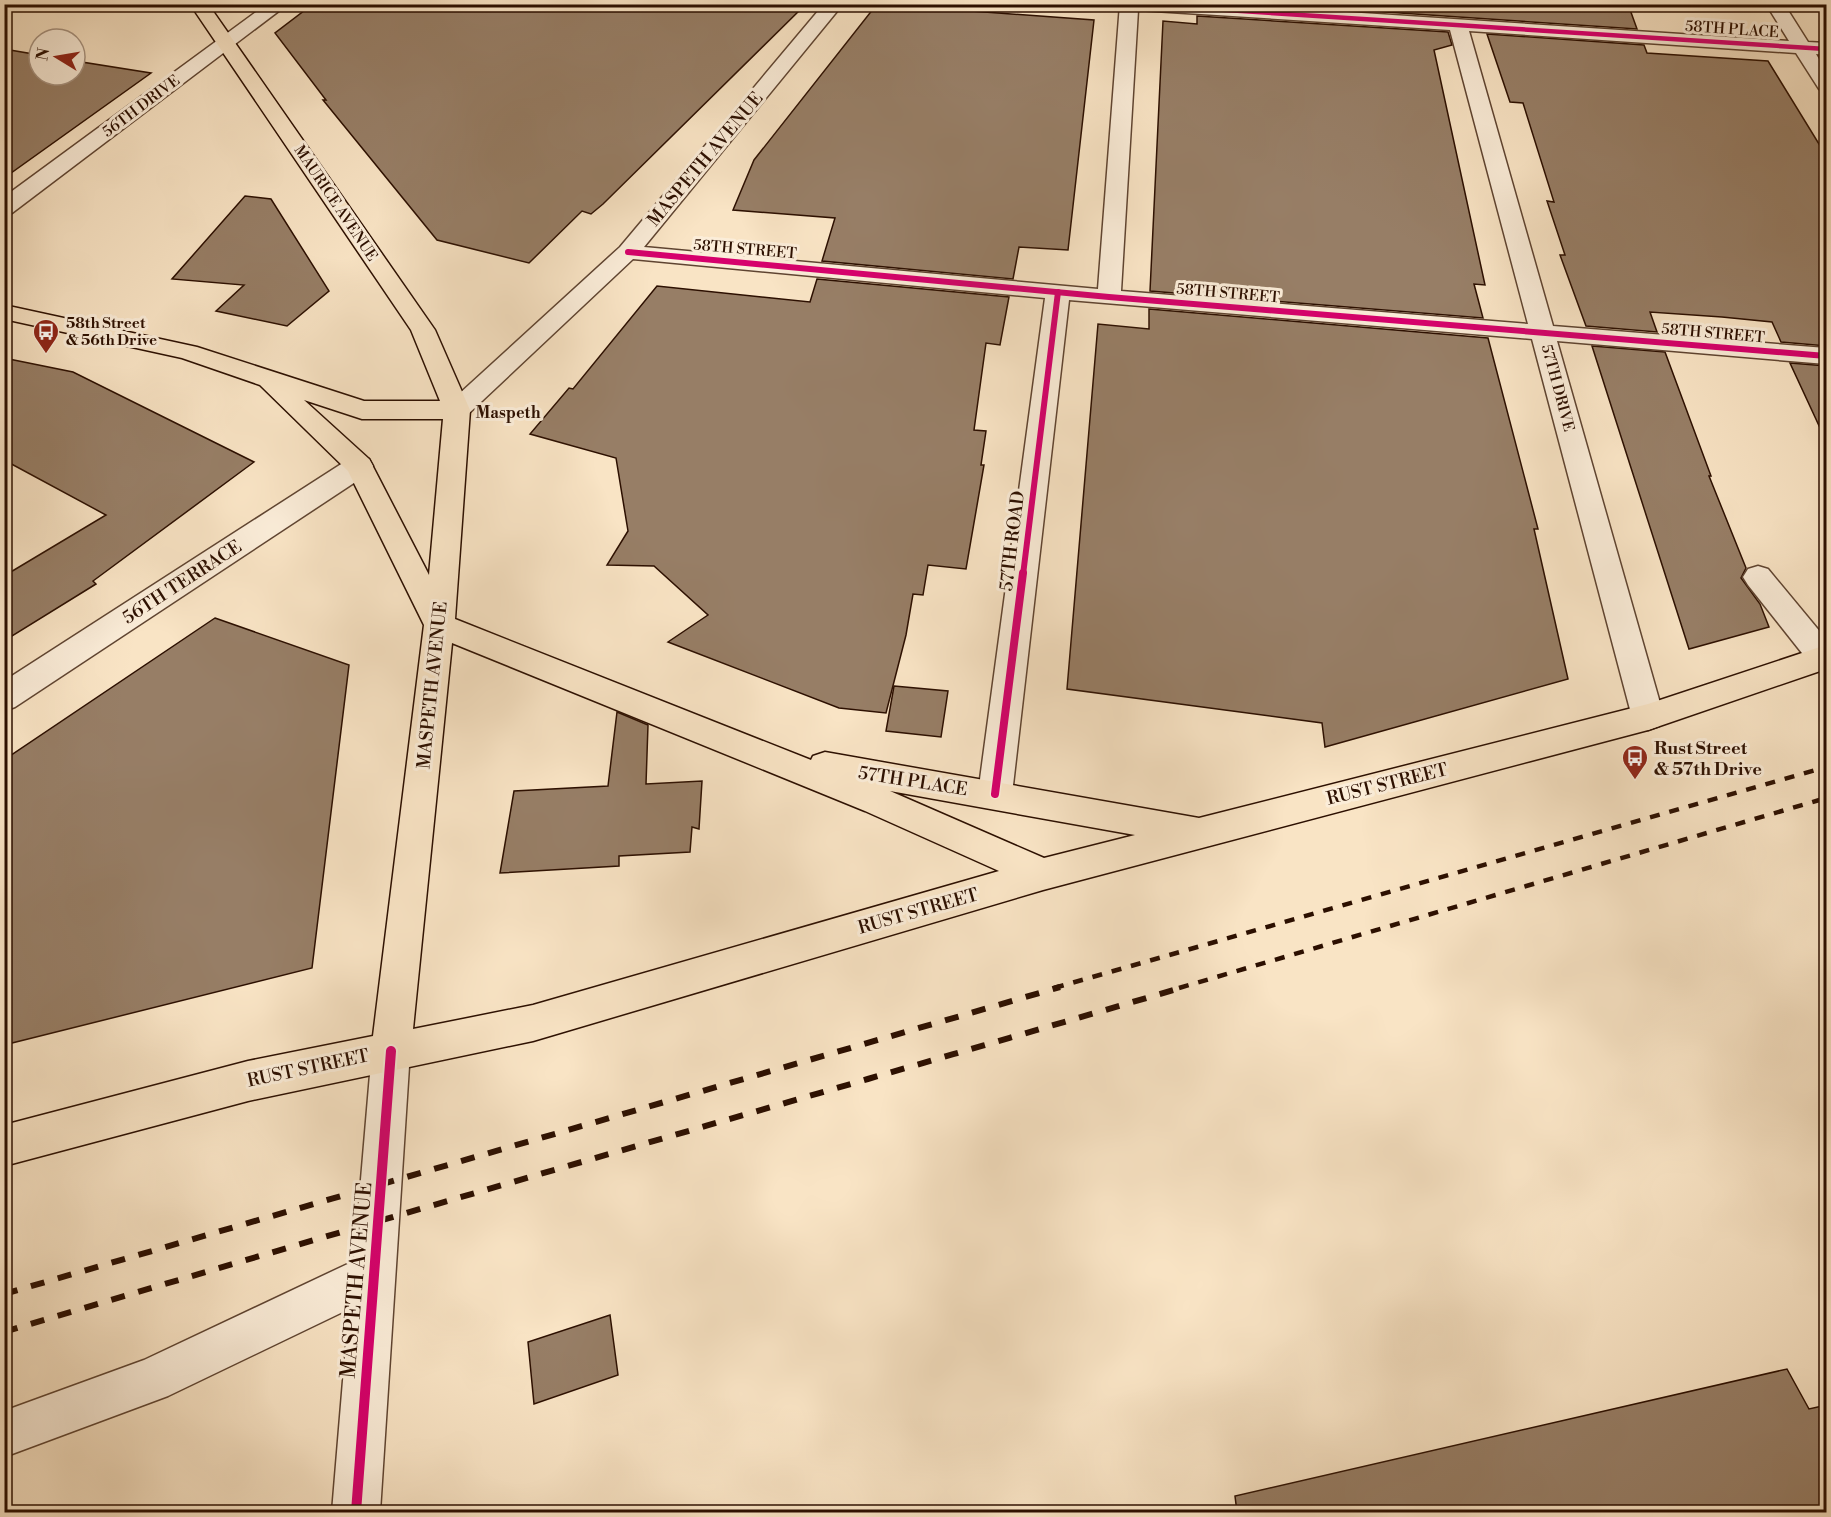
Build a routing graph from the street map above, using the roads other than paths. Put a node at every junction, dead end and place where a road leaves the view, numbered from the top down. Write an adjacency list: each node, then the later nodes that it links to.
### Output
1 (198, 4): 7 (main road, MAURICE AVENUE)
2 (279, 4): 7 (street, 56TH DRIVE)
3 (834, 4): 12 (street, MASPETH AVENUE)
4 (1131, 4): 6 (street, 58TH PLACE); 14 (street)
5 (1775, 4): 8 (street)
6 (1458, 26): 8 (street, 58TH PLACE); 16 (street, 57TH DRIVE)
7 (226, 43): 11 (street, 56TH DRIVE); 19 (main road, MAURICE AVENUE)
8 (1803, 48): 9 (street, 58TH PLACE); 10 (street)
9 (1827, 49)
10 (1827, 85)
11 (4, 208)
12 (628, 252): 13 (street, 58TH STREET); 19 (street, MASPETH AVENUE)
13 (1058, 292): 14 (street, 58TH STREET); 27 (street, 57TH ROAD)
14 (1109, 297): 16 (street, 58TH STREET)
15 (4, 312): 18 (main road)
16 (1543, 332): 17 (street, 58TH STREET); 25 (street, 57TH DRIVE)
17 (1827, 356)
18 (267, 379): 19 (main road); 20 (main road)
19 (457, 410): 22 (main road, MASPETH AVENUE)
20 (359, 466): 22 (main road); 24 (street, 56TH TERRACE)
21 (1758, 577): 23 (street)
22 (439, 625): 26 (main road, 57TH PLACE); 30 (main road, MASPETH AVENUE)
23 (1825, 658): 25 (main road, RUST STREET)
24 (4, 698)
25 (1648, 717): 28 (main road, RUST STREET)
26 (767, 756): 27 (main road, 57TH PLACE); 29 (main road, 57TH PLACE)
27 (995, 794): 28 (main road, 57TH PLACE)
28 (1201, 832): 29 (main road, RUST STREET)
29 (1043, 874): 30 (main road, RUST STREET)
30 (391, 1051): 31 (main road, RUST STREET); 32 (street, MASPETH AVENUE)
31 (4, 1146)
32 (374, 1274): 33 (street); 34 (street, MASPETH AVENUE)
33 (4, 1434)
34 (356, 1512)

